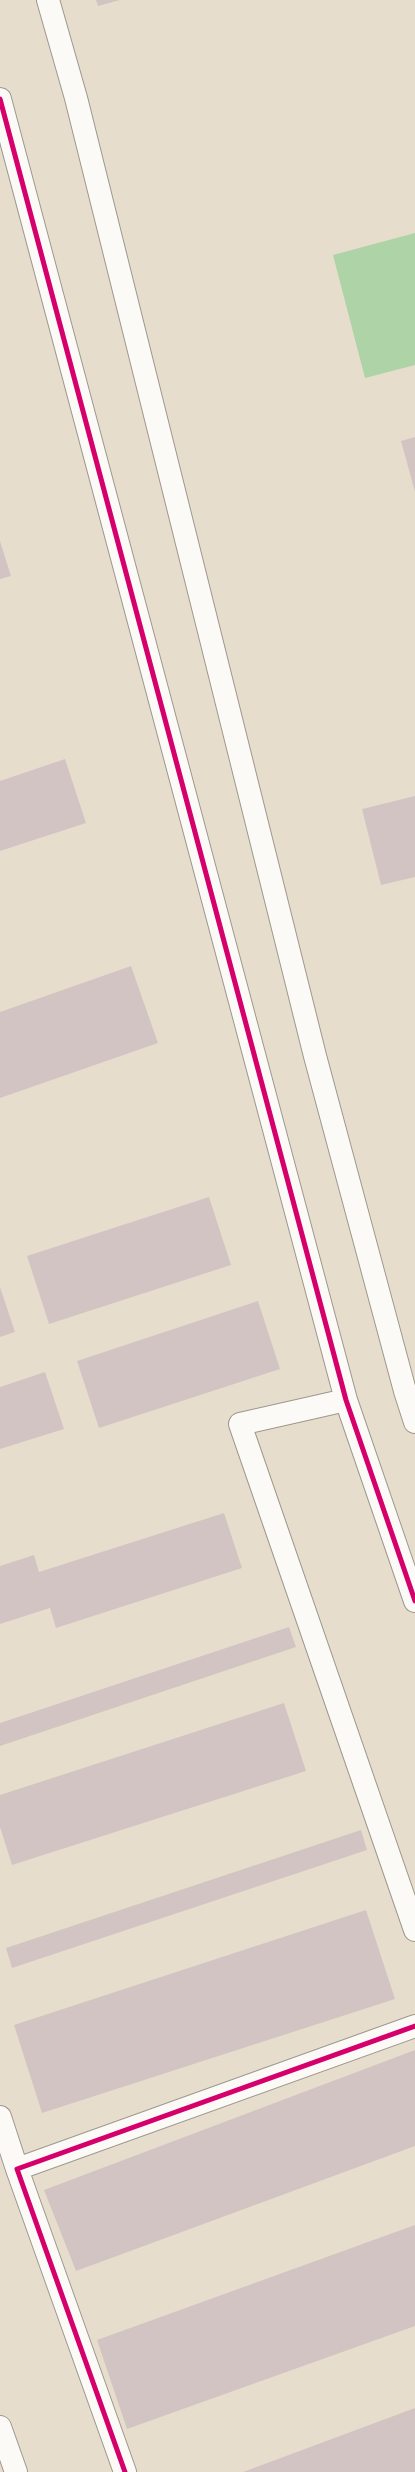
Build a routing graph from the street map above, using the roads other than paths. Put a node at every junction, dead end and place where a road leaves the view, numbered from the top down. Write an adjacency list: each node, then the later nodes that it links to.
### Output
1 (48, 0): 4 (street)
2 (0, 99): 3 (street)
3 (346, 1400): 5 (street); 6 (street)
4 (415, 1422)
5 (415, 1601)
6 (415, 1930)
7 (415, 2026): 9 (street)
8 (0, 2117): 9 (street)
9 (17, 2169): 12 (street)
10 (0, 2427): 11 (street)
11 (16, 2472)
12 (125, 2472)

